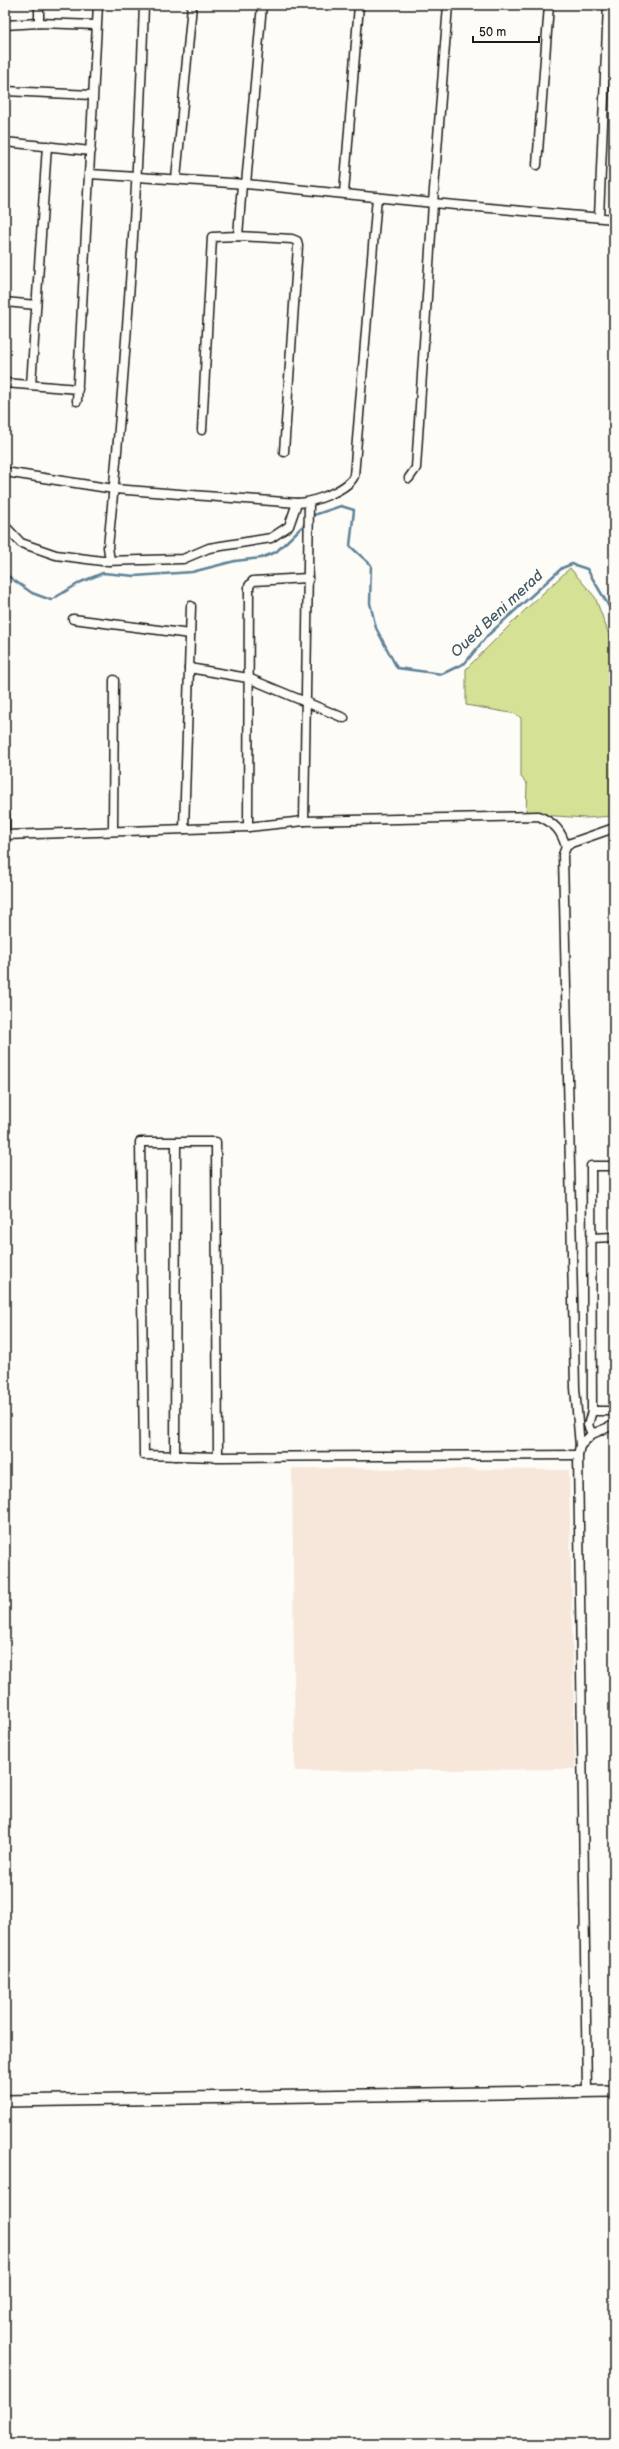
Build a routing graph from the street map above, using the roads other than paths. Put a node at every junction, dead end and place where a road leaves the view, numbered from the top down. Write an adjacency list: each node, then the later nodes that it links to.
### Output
1 (39, 5): 10 (street)
2 (98, 5): 12 (street)
3 (144, 5): 20 (street)
4 (192, 5): 21 (street)
5 (262, 5): 22 (street)
6 (359, 5): 23 (street)
7 (448, 5): 25 (street)
8 (549, 5): 18 (street)
9 (608, 5): 26 (street)
10 (38, 23): 11 (street); 12 (street)
11 (5, 25)
12 (96, 25): 14 (street)
13 (5, 92): 14 (street)
14 (92, 95): 17 (street)
15 (5, 142): 16 (street)
16 (47, 146): 17 (street); 30 (street)
17 (91, 151): 19 (street)
18 (537, 165)
19 (90, 174): 20 (street); 33 (street)
20 (137, 177): 21 (street); 39 (street)
21 (176, 179): 22 (street)
22 (244, 184): 23 (street); 28 (street)
23 (344, 194): 24 (street)
24 (377, 197): 25 (street); 41 (street)
25 (432, 203): 26 (street); 38 (street)
26 (599, 217): 27 (street)
27 (614, 218)
28 (238, 236): 35 (street); 36 (street)
29 (5, 302): 30 (street)
30 (36, 305): 32 (street)
31 (5, 383): 32 (street)
32 (31, 385): 33 (street)
33 (78, 389): 34 (street)
34 (77, 401)
35 (202, 430)
36 (284, 452)
37 (5, 472): 39 (street)
38 (408, 478)
39 (114, 489): 40 (street); 43 (street)
40 (297, 503): 41 (street); 43 (street)
41 (309, 503): 44 (street)
42 (5, 526): 43 (street)
43 (110, 561)
44 (308, 578): 49 (street); 51 (street)
45 (191, 606): 47 (street)
46 (73, 619): 47 (street)
47 (190, 634): 48 (street)
48 (189, 668): 49 (street); 57 (street)
49 (248, 678): 51 (street); 55 (street)
50 (114, 680): 58 (street)
51 (306, 703): 52 (street); 54 (street)
52 (344, 718)
53 (5, 814): 59 (street)
54 (304, 821): 55 (street); 60 (street)
55 (248, 827): 57 (street)
56 (614, 828): 60 (street)
57 (184, 829): 58 (street)
58 (113, 831): 59 (street)
59 (5, 835)
60 (566, 847): 67 (street)
61 (176, 1142): 71 (street); 71 (street); 72 (street)
62 (614, 1166): 64 (street)
63 (614, 1237): 64 (street)
64 (591, 1238): 65 (street)
65 (592, 1411): 66 (street); 67 (street)
66 (614, 1411)
67 (583, 1424): 69 (street); 70 (street)
68 (614, 1425): 69 (street)
69 (592, 1434): 70 (street)
70 (579, 1450): 72 (street); 74 (street)
71 (175, 1456): 72 (street)
72 (218, 1457)
73 (614, 2091): 74 (street)
74 (587, 2092): 75 (street)
75 (5, 2102)

